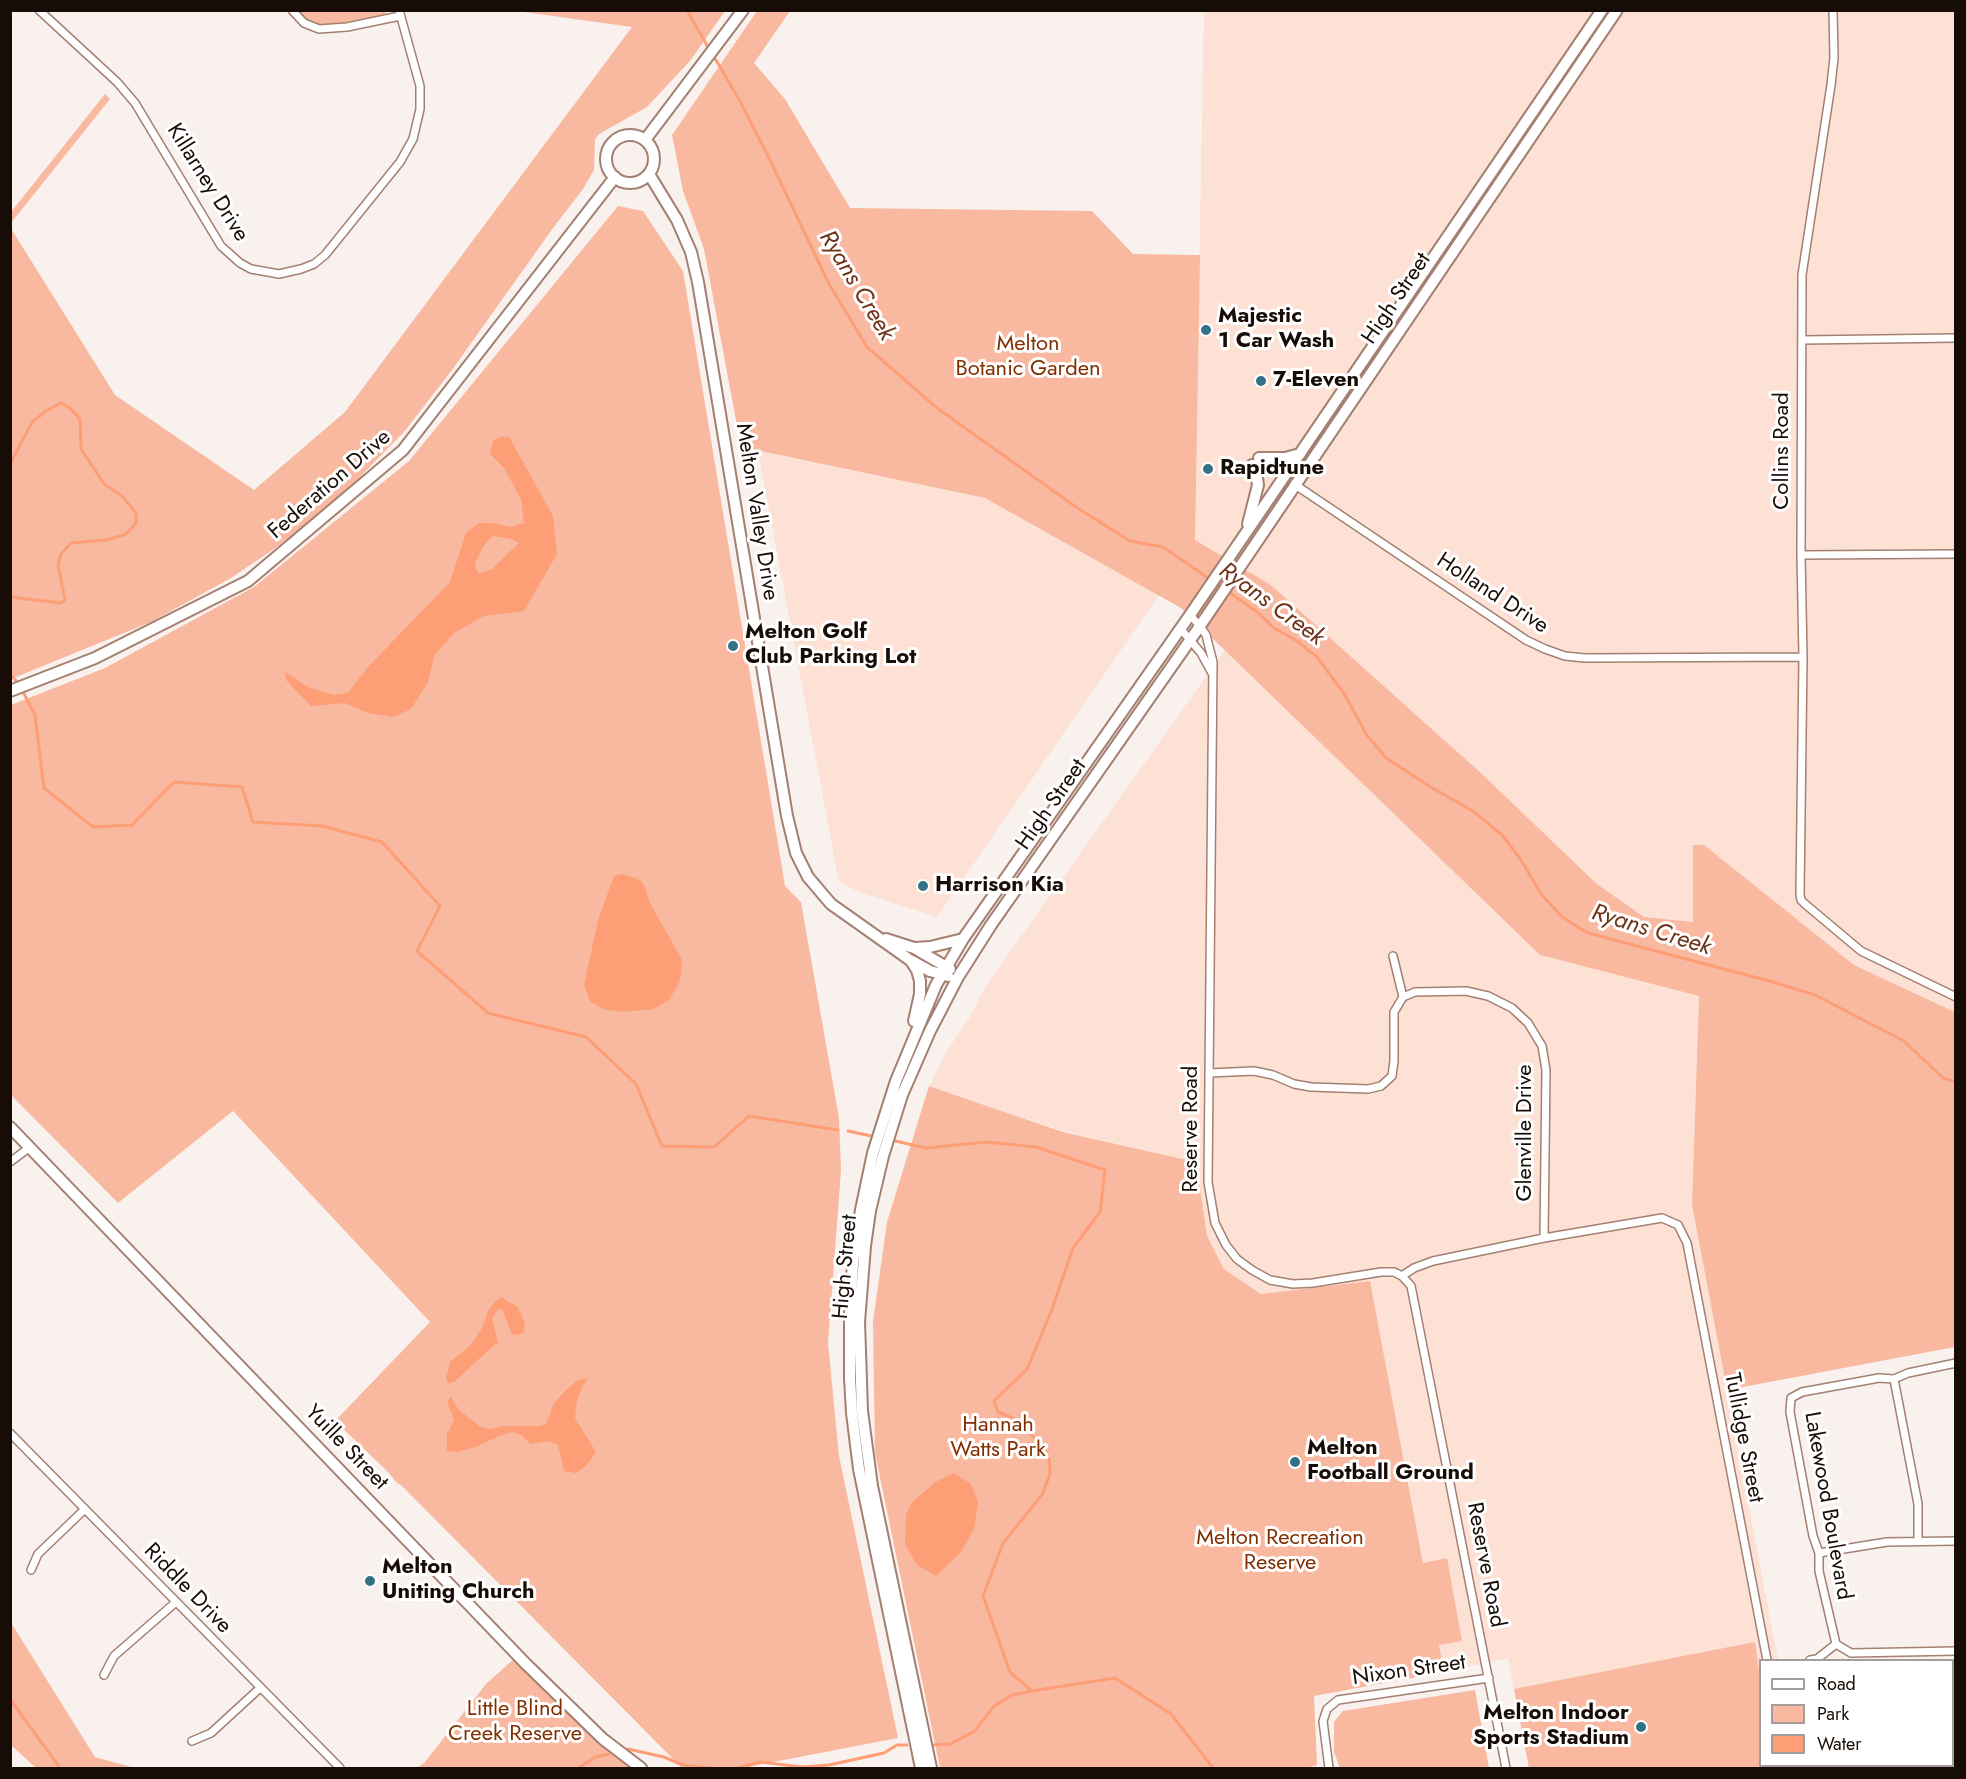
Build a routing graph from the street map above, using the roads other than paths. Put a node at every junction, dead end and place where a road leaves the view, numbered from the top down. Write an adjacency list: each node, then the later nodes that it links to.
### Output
1 (39, 10): 7 (street, Killarney Drive)
2 (292, 10): 7 (street)
3 (743, 10): 8 (main road)
4 (1602, 10): 13 (main road, High Street)
5 (1617, 10): 15 (main road, High Street)
6 (1833, 10): 12 (street, Collins Road)
7 (399, 13)
8 (645, 140): 9 (main road); 10 (main road)
9 (649, 174): 10 (main road); 26 (main road, Melton Valley Drive)
10 (615, 177): 25 (main road, Federation Drive)
11 (1956, 338): 12 (street)
12 (1802, 340): 18 (street, Collins Road)
13 (1300, 454): 14 (main road, High Street); 16 (main road)
14 (1284, 477): 15 (main road); 16 (main road, High Street)
15 (1294, 484): 20 (main road, High Street); 23 (street, Holland Drive)
16 (1246, 533): 19 (main road, High Street)
17 (1956, 554): 18 (street)
18 (1801, 555): 23 (street, Collins Road)
19 (1190, 615): 20 (street, Reserve Road); 21 (main road, High Street)
20 (1200, 626): 22 (main road, High Street); 24 (street, Reserve Road)
21 (1180, 628): 22 (street); 27 (main road, High Street)
22 (1190, 639): 24 (street); 32 (main road, High Street)
23 (1803, 657): 34 (street, Collins Road)
24 (1212, 673): 36 (street, Reserve Road)
25 (10, 691)
26 (880, 937): 28 (main road, Melton Valley Drive); 30 (main road, Melton Valley Drive)
27 (963, 939): 28 (main road); 31 (main road, High Street)
28 (914, 948): 31 (main road, Melton Valley Drive)
29 (1393, 956): 33 (street)
30 (910, 960): 31 (main road, Melton Valley Drive); 35 (main road)
31 (944, 970): 32 (main road, Melton Valley Drive); 35 (main road, High Street)
32 (958, 977): 38 (main road, High Street)
33 (1403, 997): 36 (street); 42 (street, Glenville Drive)
34 (1956, 997)
35 (901, 1067): 38 (main road, High Street)
36 (1209, 1073): 43 (street, Reserve Road)
37 (10, 1126): 39 (main road, Yuille Street)
38 (885, 1131): 40 (main road, High Street)
39 (30, 1147): 41 (street); 62 (main road, Yuille Street)
40 (878, 1155): 63 (main road, High Street); 64 (main road, High Street)
41 (10, 1162)
42 (1544, 1238): 43 (street); 55 (street, Tullidge Street)
43 (1402, 1276): 58 (street, Reserve Road)
44 (1956, 1363): 45 (street, Lakewood Boulevard)
45 (1894, 1379): 48 (street); 50 (street, Lakewood Boulevard)
46 (10, 1433): 47 (street, Riddle Drive)
47 (85, 1509): 51 (street); 52 (street, Riddle Drive)
48 (1918, 1540): 49 (street); 50 (street)
49 (1956, 1541)
50 (1819, 1553): 53 (street, Lakewood Boulevard)
51 (31, 1570)
52 (176, 1602): 57 (street); 59 (street, Riddle Drive)
53 (1836, 1644): 54 (street); 56 (street)
54 (1956, 1651)
55 (1767, 1659)
56 (1817, 1659)
57 (104, 1675)
58 (1489, 1678): 65 (street, Nixon Street); 66 (street, Reserve Road)
59 (260, 1688): 60 (street); 61 (street, Riddle Drive)
60 (192, 1741)
61 (340, 1768)
62 (641, 1768)
63 (921, 1768)
64 (931, 1768)
65 (1329, 1768)
66 (1506, 1768)

